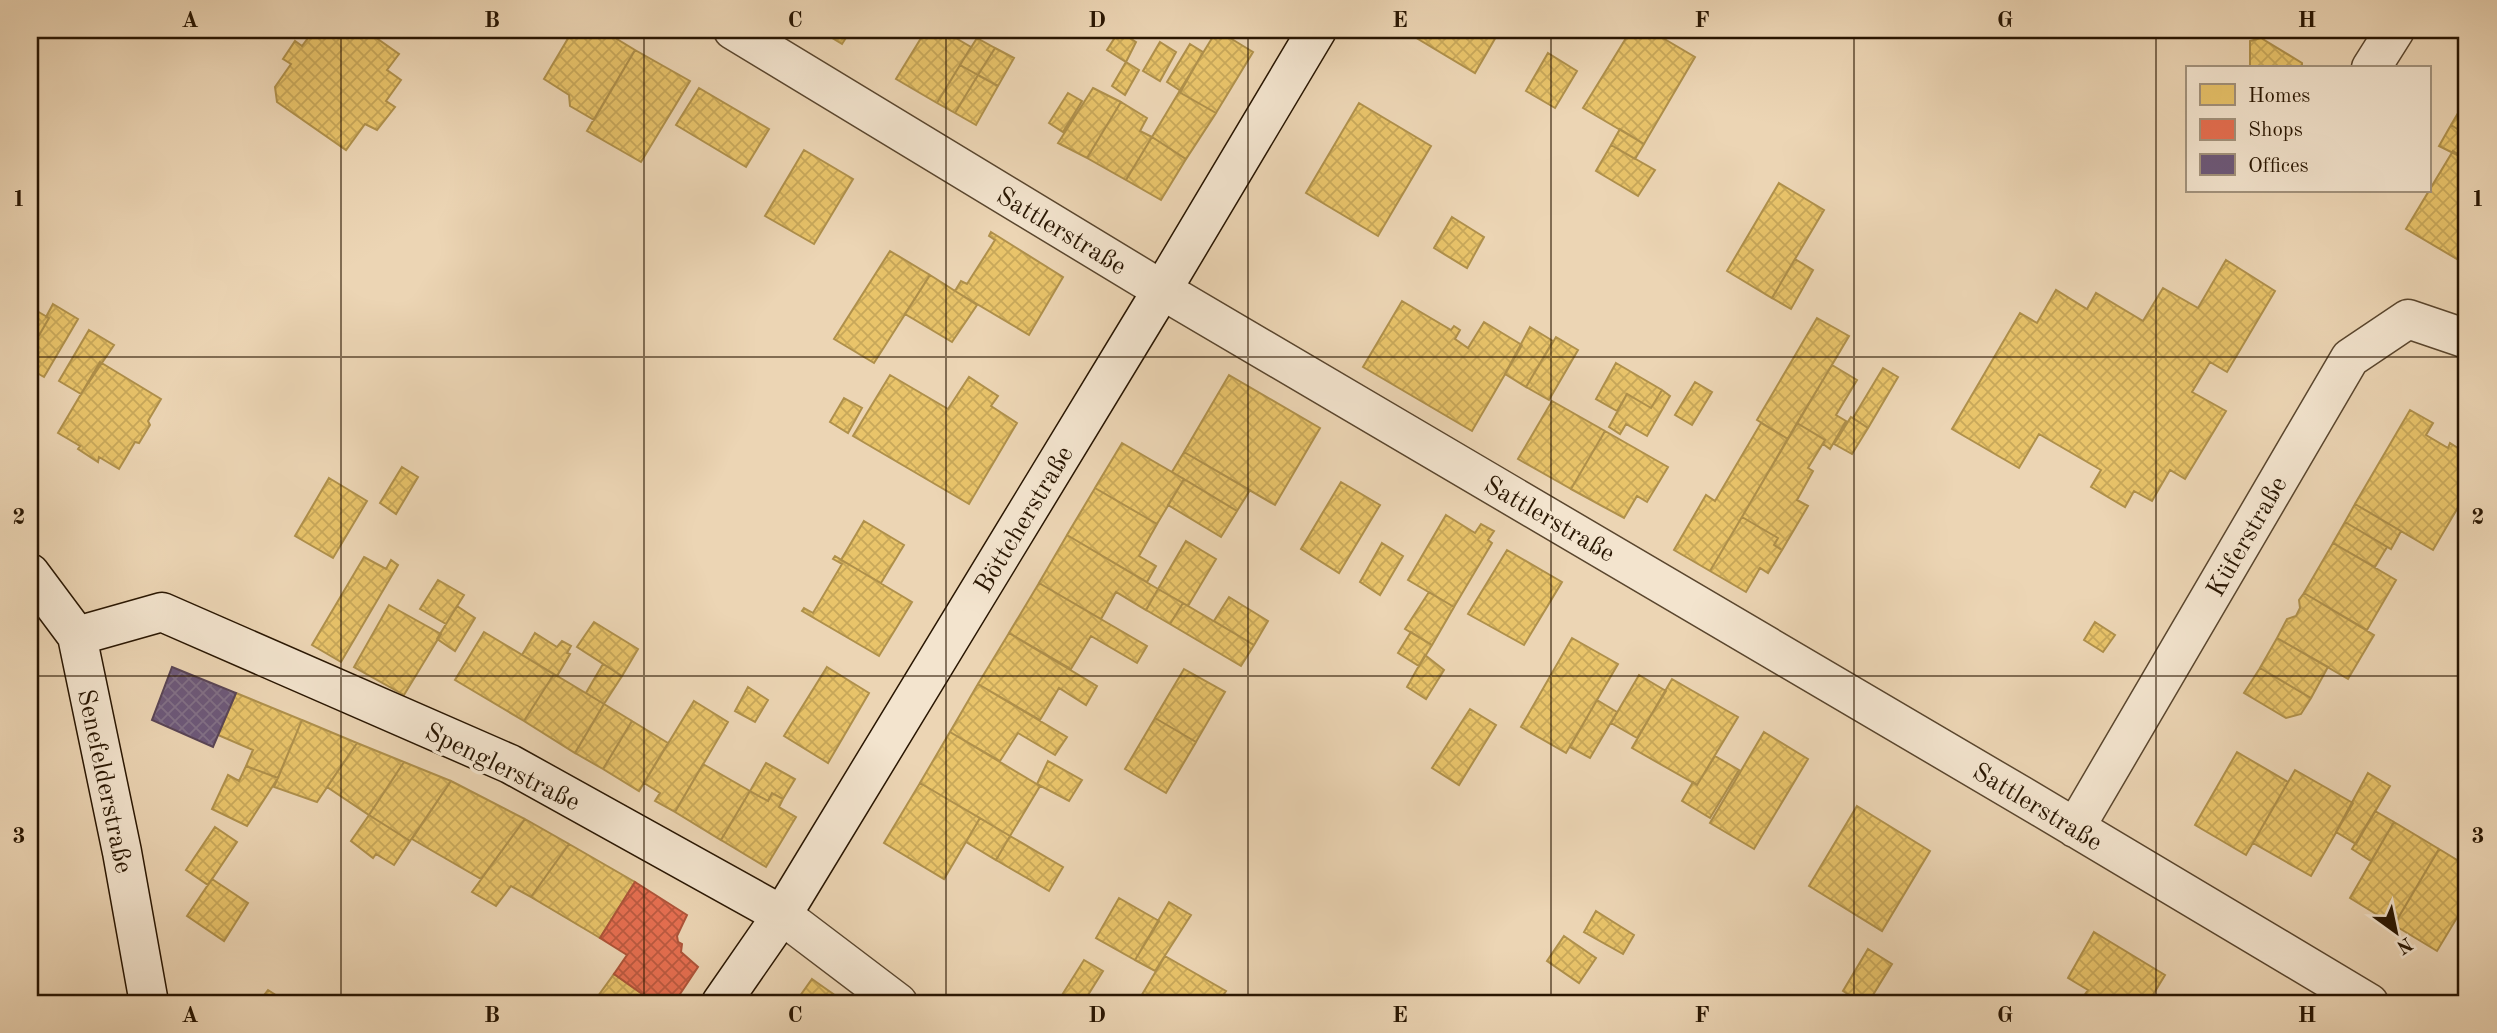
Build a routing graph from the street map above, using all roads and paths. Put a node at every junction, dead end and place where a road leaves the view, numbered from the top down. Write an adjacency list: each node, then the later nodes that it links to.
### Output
1 (733, 30): 5 (street, Sattlerstraße)
2 (1317, 30): 5 (street, Böttcherstraße)
3 (2395, 30): 4 (street)
4 (2372, 66)
5 (1162, 290): 9 (street, Sattlerstraße); 10 (street, Böttcherstraße)
6 (2467, 339): 9 (street, Küferstraße)
7 (30, 573): 8 (street, Senefelderstraße)
8 (77, 636): 10 (street, Spenglerstraße); 11 (street, Senefelderstraße)
9 (2075, 828): 14 (street, Sattlerstraße)
10 (782, 915): 12 (street, Böttcherstraße); 13 (street, Spenglerstraße)
11 (149, 1003)
12 (721, 1003)
13 (898, 1003)
14 (2369, 1003)

